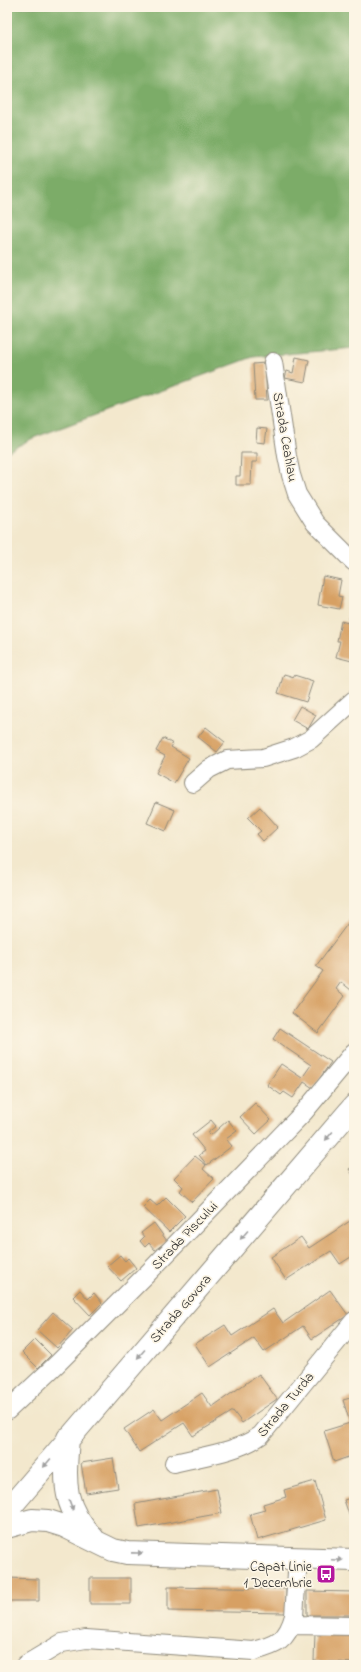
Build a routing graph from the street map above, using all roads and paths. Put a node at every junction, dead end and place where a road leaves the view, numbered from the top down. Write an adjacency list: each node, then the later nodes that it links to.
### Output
1 (273, 362): 2 (street, Strada Ceahlau)
2 (354, 562)
3 (354, 700): 4 (street)
4 (193, 783)
5 (354, 1052): 8 (street, Strada Piscului)
6 (354, 1106): 9 (main road, Strada Govora, one-way to 9)
7 (354, 1321): 10 (street, Strada Turda)
8 (7, 1411)
9 (68, 1438): 11 (main road, Strada Govora, one-way to 11); 13 (main road, one-way to 13)
10 (174, 1463)
11 (7, 1511)
12 (7, 1527): 13 (main road)
13 (100, 1545): 14 (main road, one-way to 14)
14 (298, 1558): 15 (main road, one-way to 15); 16 (street)
15 (354, 1560)
16 (292, 1625): 17 (street); 18 (street)
17 (354, 1626)
18 (25, 1665)

